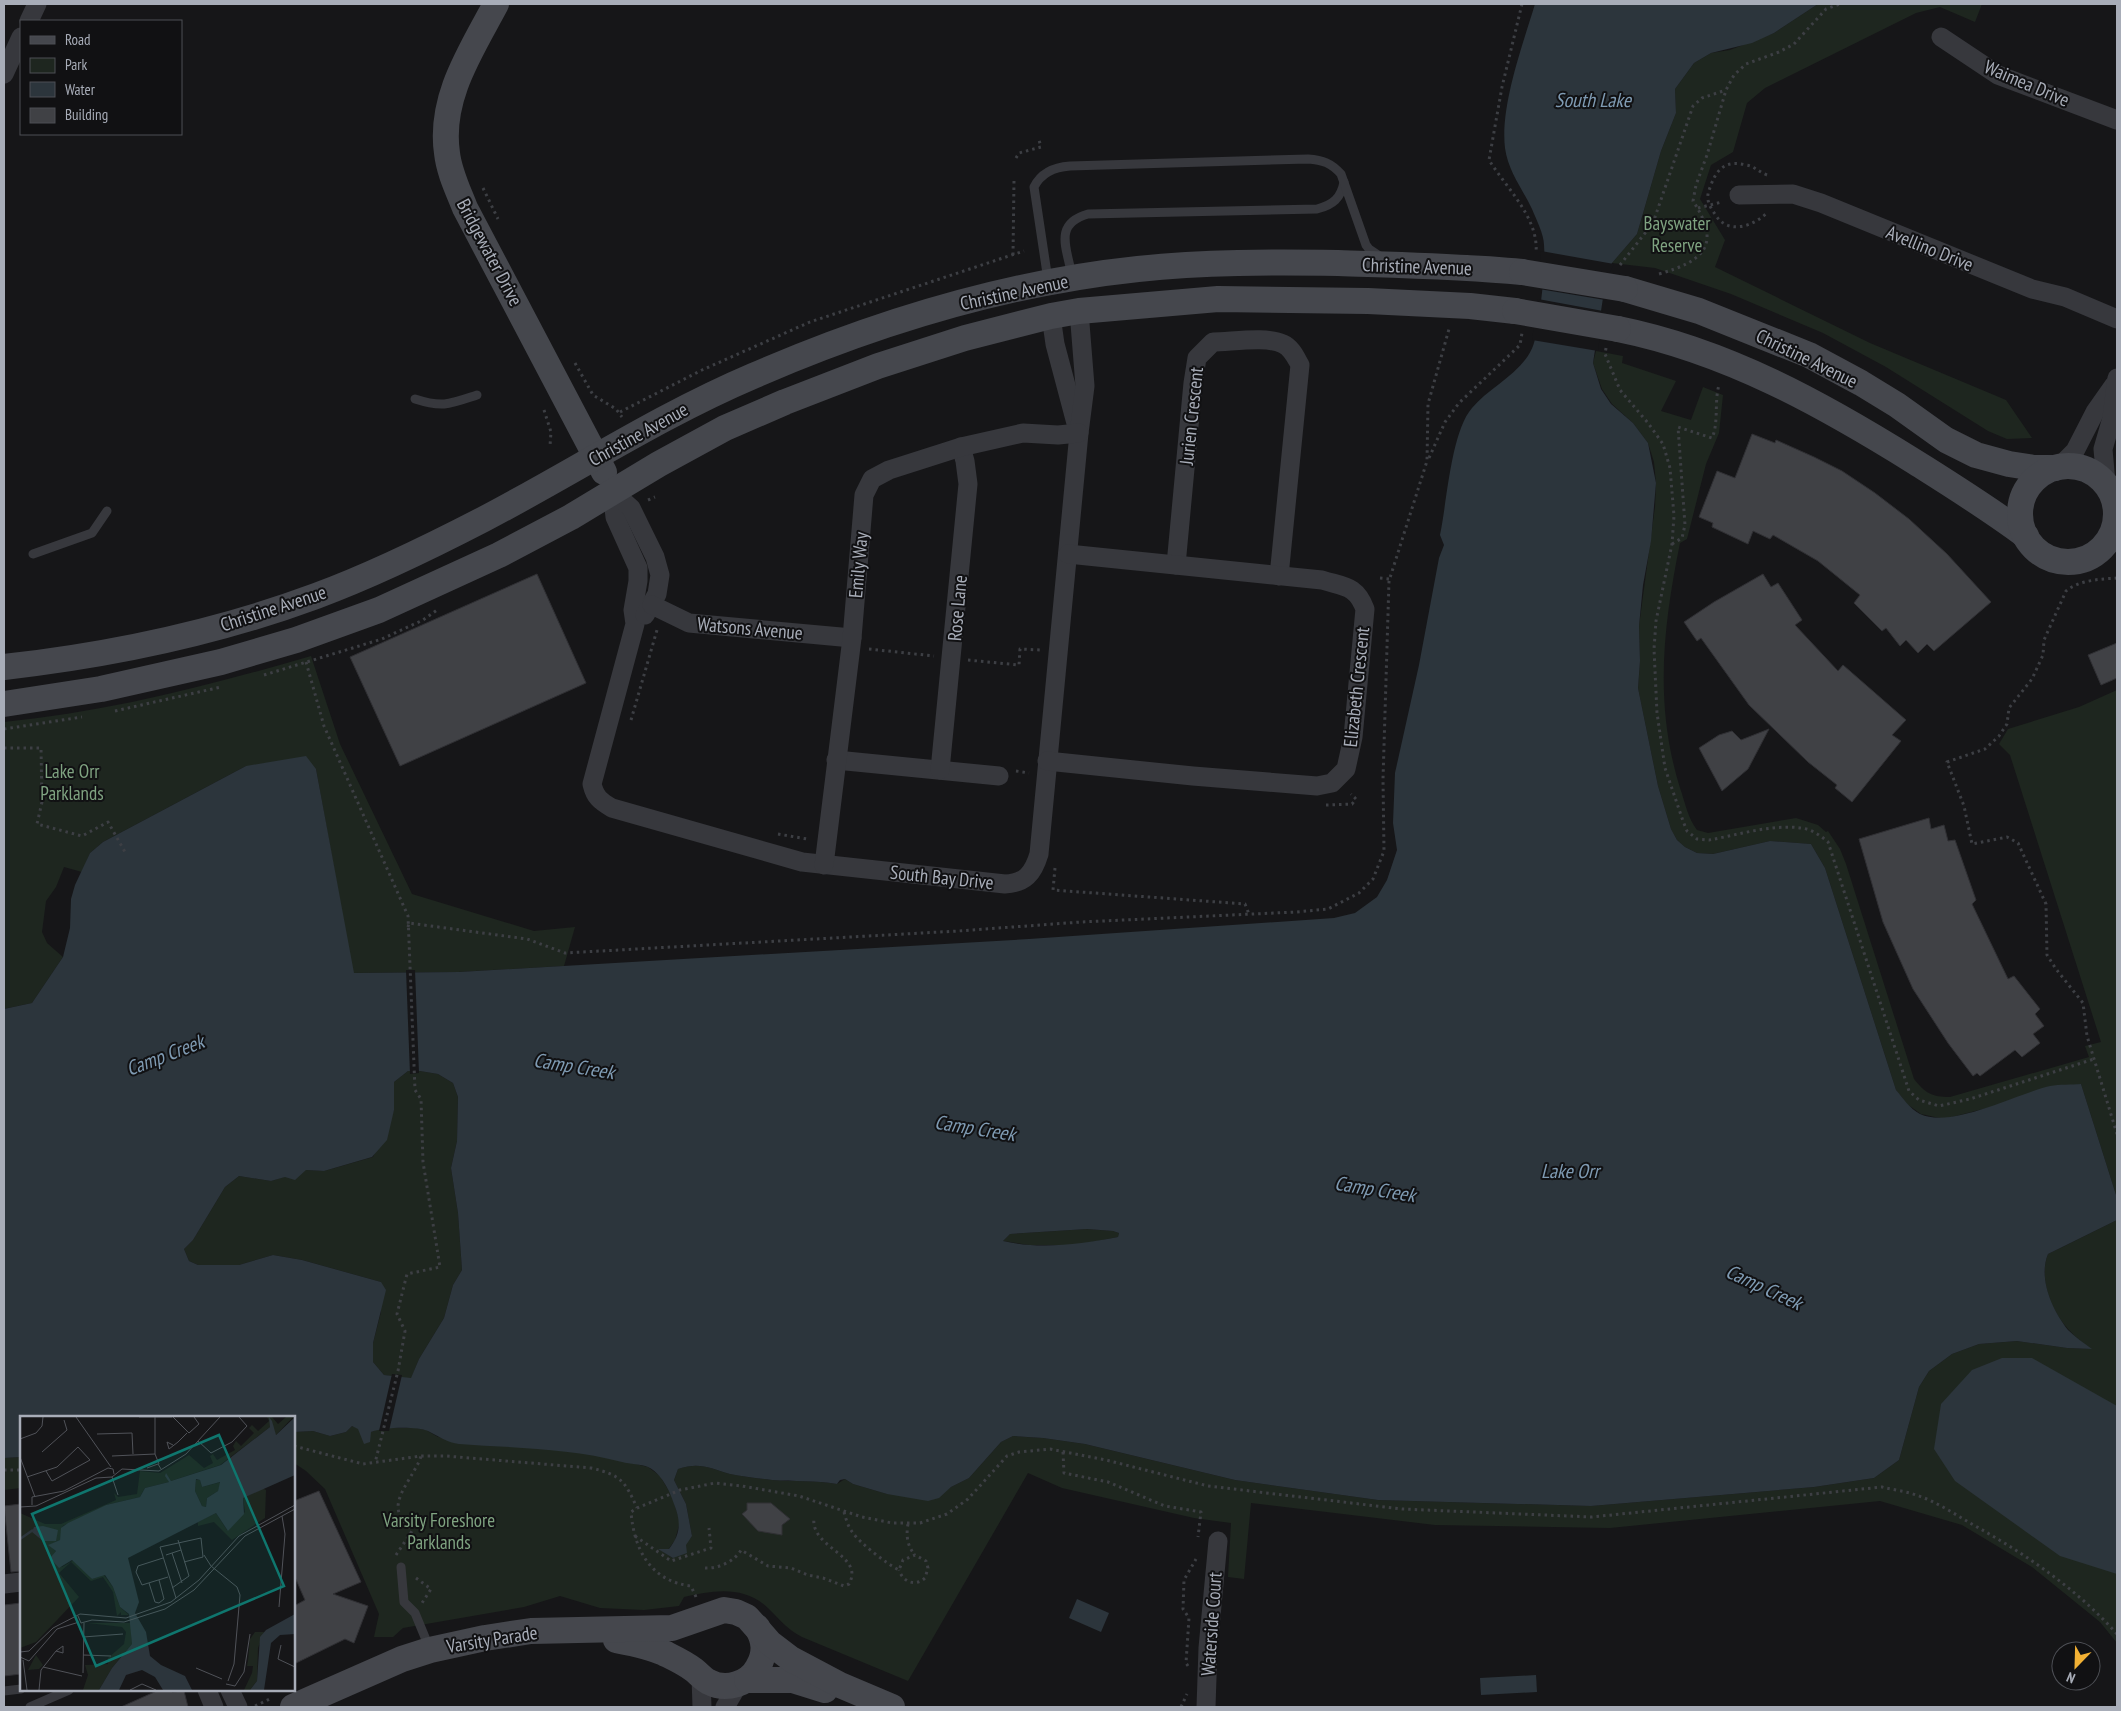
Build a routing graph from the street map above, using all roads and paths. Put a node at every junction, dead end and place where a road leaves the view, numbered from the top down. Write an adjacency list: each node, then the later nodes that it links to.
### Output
1 (37, 4): 5 (street)
2 (496, 4): 40 (main road, Bridgewater Drive)
3 (1522, 4): 20 (path)
4 (1840, 4): 9 (path)
5 (29, 20)
6 (1942, 37): 10 (street, Waimea Drive)
7 (20, 39): 8 (street)
8 (4, 74)
9 (1726, 90): 18 (path); 25 (path)
10 (2117, 120)
11 (1039, 140): 12 (path)
12 (1016, 158)
13 (1014, 180): 21 (path)
14 (480, 182): 19 (path)
15 (1344, 182): 22 (lane); 24 (lane); 24 (lane)
16 (1739, 195): 28 (street, Avellino Drive)
17 (1710, 206): 18 (path)
18 (1698, 208): 23 (path)
19 (501, 224)
20 (1537, 242)
21 (1024, 251)
22 (1392, 264): 24 (main road, Christine Avenue); 25 (main road, Christine Avenue, bridge)
23 (1659, 274)
24 (1060, 281): 26 (main road); 27 (main road); 40 (main road, Christine Avenue)
25 (1622, 281): 42 (main road, Christine Avenue)
26 (1079, 311): 27 (main road, Christine Avenue); 30 (main road, Christine Avenue, bridge); 38 (street, South Bay Drive)
27 (1051, 316): 38 (street, South Bay Drive); 44 (main road, Christine Avenue)
28 (2117, 319)
29 (1449, 329): 41 (path)
30 (1612, 337): 48 (main road, Christine Avenue); 49 (path)
31 (1520, 345): 41 (path)
32 (572, 360): 37 (path)
33 (2116, 381): 42 (street); 43 (street)
34 (1719, 385): 49 (path)
35 (477, 395): 36 (lane)
36 (416, 399)
37 (620, 412)
38 (1078, 433): 39 (street, Emily Way); 52 (street, South Bay Drive)
39 (961, 447): 60 (street, Emily Way); 71 (street, Rose Lane)
40 (597, 457): 44 (main road, Bridgewater Drive); 65 (main road, Christine Avenue)
41 (1427, 460): 57 (path)
42 (2057, 467): 43 (main road, Christine Avenue); 48 (main road)
43 (2111, 490): 50 (main road, Christine Avenue)
44 (612, 491): 58 (street, South Bay Drive); 59 (street, South Bay Drive); 66 (main road, Christine Avenue)
45 (658, 492): 46 (path)
46 (654, 504)
47 (107, 511): 51 (lane)
48 (2026, 536): 50 (main road, Christine Avenue)
49 (1672, 544): 82 (path)
50 (2108, 553)
51 (33, 554)
52 (1068, 554): 53 (street, Elizabeth Crescent); 70 (street, South Bay Drive)
53 (1176, 565): 54 (street, Elizabeth Crescent); 54 (street, Jurien Crescent)
54 (1279, 576): 70 (street, Elizabeth Crescent)
55 (1380, 578): 57 (path)
56 (2117, 578): 82 (path)
57 (1390, 579): 80 (path)
58 (656, 613): 59 (street, South Bay Drive); 60 (street, Watsons Avenue); 67 (path)
59 (635, 624): 79 (street, South Bay Drive)
60 (859, 643): 62 (path); 69 (street, Emily Way)
61 (1042, 650): 63 (path)
62 (942, 657)
63 (960, 659)
64 (306, 662): 81 (path)
65 (4, 667)
66 (4, 704)
67 (629, 726)
68 (4, 748): 77 (path)
69 (836, 760): 71 (street); 79 (street, Emily Way)
70 (1047, 761): 79 (street, South Bay Drive)
71 (940, 770): 72 (street)
72 (999, 776)
73 (1351, 794): 74 (path)
74 (1318, 804)
75 (771, 832): 76 (path)
76 (810, 834)
77 (125, 852)
78 (1056, 862): 80 (path)
79 (824, 865)
80 (1250, 914): 81 (path)
81 (408, 927): 87 (path)
82 (2094, 1059): 83 (path)
83 (2117, 1134)
84 (295, 1446): 87 (path)
85 (1063, 1452): 93 (path); 97 (path); 108 (path)
86 (421, 1456): 87 (path); 90 (path); 100 (path)
87 (375, 1463)
88 (4, 1470): 89 (path)
89 (20, 1470)
90 (637, 1508): 91 (path); 95 (path)
91 (844, 1511): 93 (path); 102 (path)
92 (814, 1518): 101 (path)
93 (908, 1524): 99 (path)
94 (709, 1528): 95 (path)
95 (635, 1536): 105 (path)
96 (1218, 1541): 129 (street, Waterside Court)
97 (1198, 1542)
98 (1197, 1552): 110 (path)
99 (915, 1555): 102 (path); 102 (path)
100 (401, 1567): 106 (lane); 106 (path)
101 (705, 1568)
102 (899, 1570)
103 (20, 1582): 104 (street)
104 (4, 1584)
105 (700, 1610): 107 (main road, Varsity Parade); 109 (main road, Varsity Parade); 111 (main road)
106 (415, 1613): 109 (lane)
107 (756, 1624): 112 (main road); 127 (main road, Varsity Parade)
108 (2117, 1634)
109 (430, 1650): 123 (main road, Varsity Parade)
110 (1190, 1669)
111 (698, 1674): 112 (main road, Varsity Parade); 119 (main road, Varsity Parade); 124 (street)
112 (743, 1682): 125 (street); 126 (main road, Varsity Parade)
113 (1188, 1686): 128 (path)
114 (20, 1689): 115 (lane)
115 (4, 1691)
116 (67, 1691): 120 (lane)
117 (206, 1691): 121 (street)
118 (230, 1691): 122 (street)
119 (327, 1706)
120 (30, 1707)
121 (214, 1707)
122 (238, 1707)
123 (293, 1707)
124 (702, 1707)
125 (725, 1707)
126 (867, 1707)
127 (892, 1707)
128 (1181, 1707)
129 (1206, 1707)

